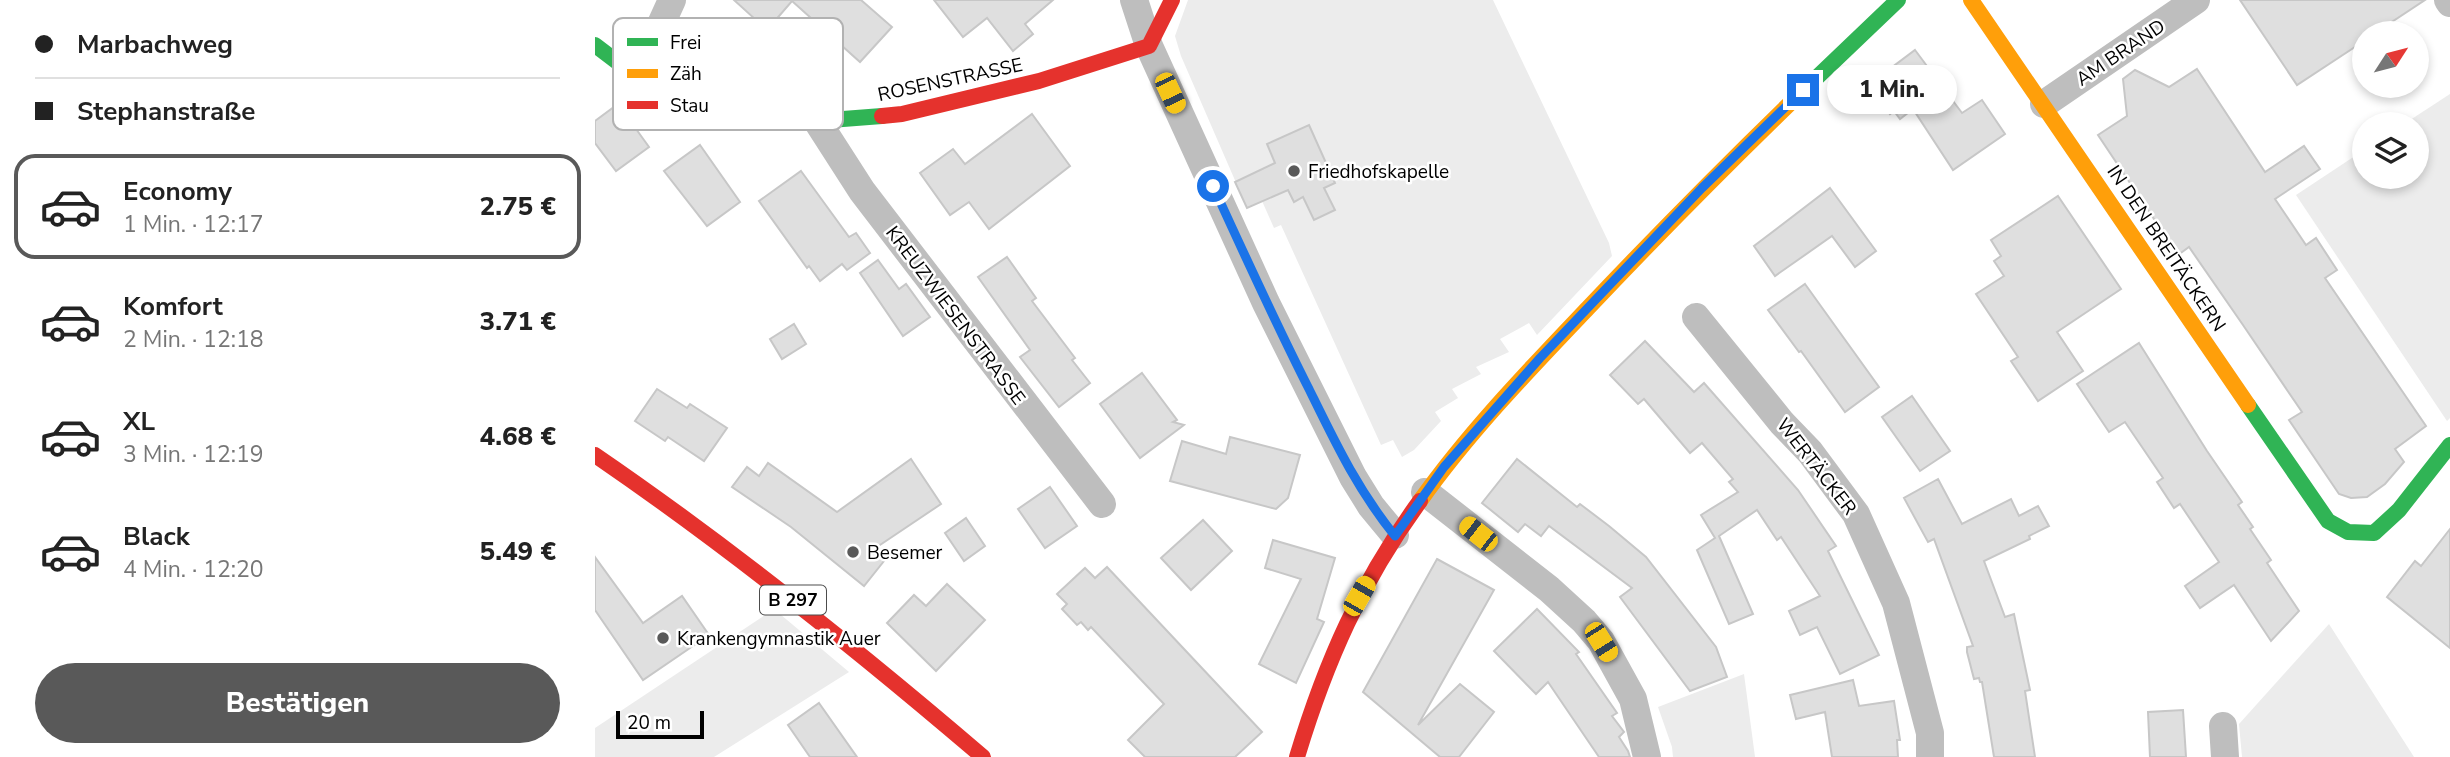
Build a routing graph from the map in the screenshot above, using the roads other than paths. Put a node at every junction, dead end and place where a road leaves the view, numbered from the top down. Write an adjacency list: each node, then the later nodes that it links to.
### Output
1 (672, 0): 7 (street)
2 (1134, 0): 9 (street)
3 (1172, 0): 9 (street)
4 (1898, 0): 17 (street)
5 (1971, 0): 11 (street, IN DEN BREITÄCKERN)
6 (2196, 0): 11 (street, AM BRAND)
7 (664, 18)
8 (595, 45): 10 (street, ROSENSTRASSE)
9 (1149, 46): 12 (street, ROSENSTRASSE); 19 (street)
10 (613, 59)
11 (2044, 104): 15 (street, IN DEN BREITÄCKERN)
12 (843, 119)
13 (823, 130): 18 (street, KREUZWIESENSTRASSE)
14 (1696, 317): 24 (street, WERTÄCKER)
15 (2450, 445)
16 (595, 455): 21 (street, B 297)
17 (1425, 492): 19 (street); 23 (street)
18 (1102, 504)
19 (1395, 536): 22 (street)
20 (2223, 726): 25 (street)
21 (983, 757)
22 (1297, 757)
23 (1647, 757)
24 (1930, 757)
25 (2225, 757)

